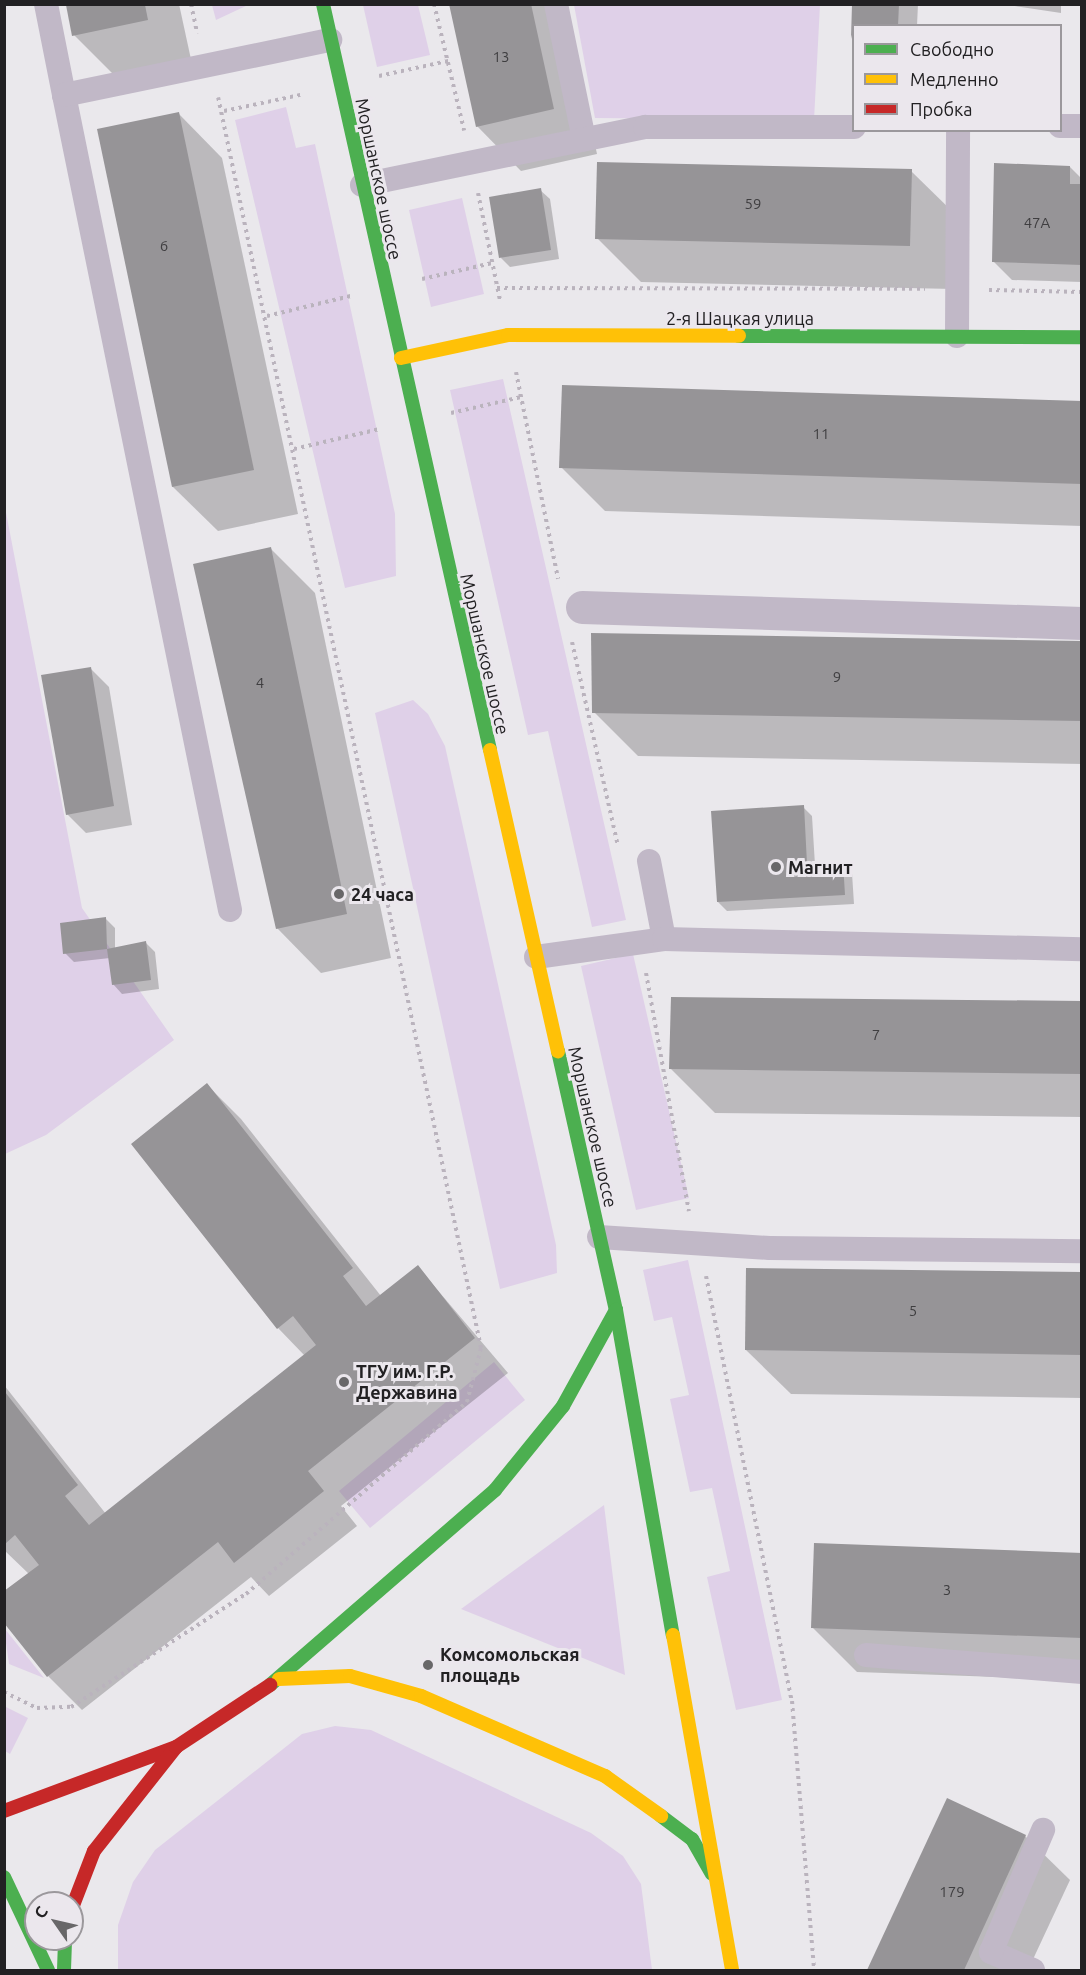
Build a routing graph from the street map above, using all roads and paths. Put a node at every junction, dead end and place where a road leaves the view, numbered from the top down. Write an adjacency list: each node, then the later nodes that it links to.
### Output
1 (46, 4): 9 (lane)
2 (191, 4): 7 (path)
3 (323, 4): 5 (main road, Моршанское шоссе)
4 (556, 4): 16 (lane)
5 (330, 40): 7 (lane); 17 (main road, Моршанское шоссе)
6 (448, 60): 8 (path)
7 (205, 68): 9 (lane); 11 (path)
8 (379, 76)
9 (64, 95): 27 (lane)
10 (300, 95): 11 (path)
11 (224, 111): 37 (path)
12 (1062, 126): 13 (lane)
13 (1082, 126)
14 (852, 127): 16 (lane)
15 (958, 132): 19 (lane)
16 (584, 140): 17 (lane)
17 (362, 185): 23 (main road, Моршанское шоссе)
18 (497, 288): 19 (path)
19 (957, 289): 20 (path); 21 (lane)
20 (1082, 292)
21 (957, 336): 22 (main road, 2-я Шацкая улица); 23 (main road, 2-я Шацкая улица)
22 (1082, 337)
23 (401, 358): 30 (main road, Моршанское шоссе)
24 (582, 607): 25 (street)
25 (1082, 623)
26 (649, 861): 28 (lane)
27 (230, 910)
28 (664, 939): 29 (lane); 30 (lane)
29 (1082, 949)
30 (536, 957): 31 (main road, Моршанское шоссе)
31 (599, 1236): 32 (lane); 33 (main road, Моршанское шоссе)
32 (1082, 1251)
33 (616, 1310): 36 (main road); 44 (main road, Моршанское шоссе)
34 (866, 1655): 35 (lane)
35 (1082, 1672)
36 (279, 1678): 39 (main road); 44 (main road)
37 (4, 1692)
38 (792, 1701): 49 (path)
39 (176, 1747): 40 (main road); 43 (main road)
40 (4, 1811)
41 (1043, 1830): 50 (lane)
42 (4, 1878): 46 (main road)
43 (79, 1891)
44 (722, 1891): 48 (main road, Моршанское шоссе)
45 (65, 1951): 47 (main road)
46 (48, 1971)
47 (64, 1971)
48 (732, 1971)
49 (814, 1971)
50 (1033, 1971)

